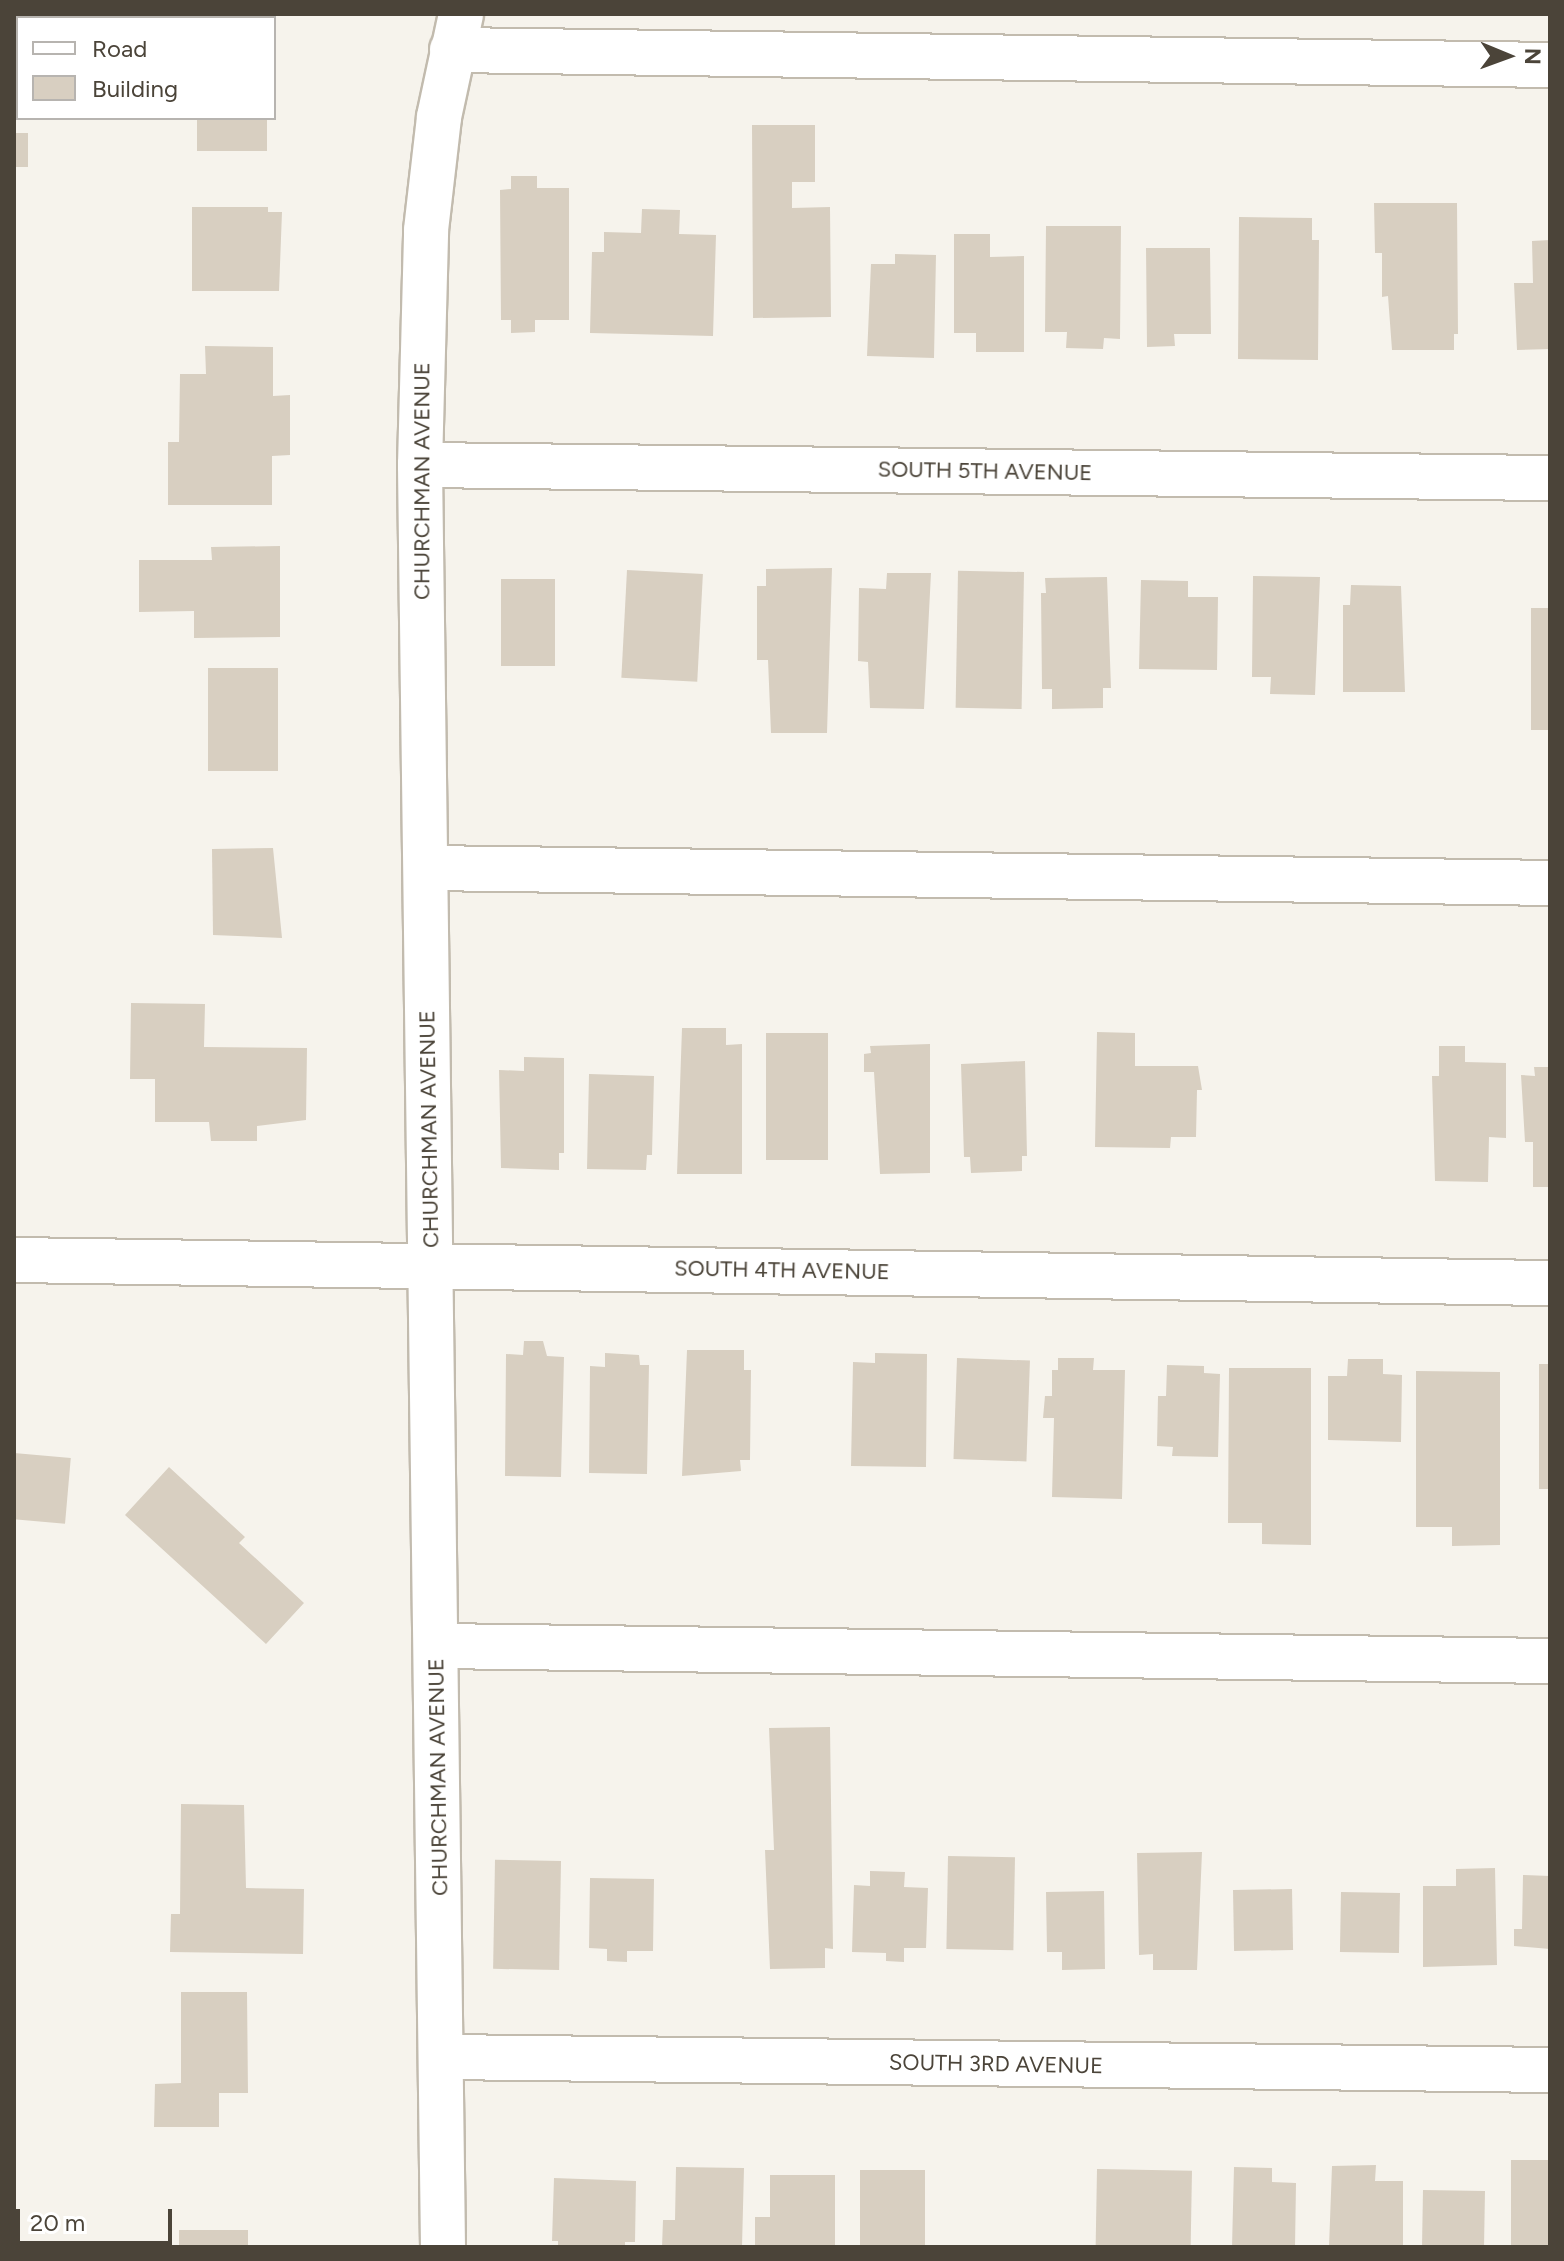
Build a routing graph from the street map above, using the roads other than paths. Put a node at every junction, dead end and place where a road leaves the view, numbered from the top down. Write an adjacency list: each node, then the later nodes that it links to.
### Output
1 (457, 32): 2 (street); 3 (street, CHURCHMAN AVENUE)
2 (1550, 65)
3 (420, 465): 4 (street, SOUTH 5TH AVENUE); 5 (street, CHURCHMAN AVENUE)
4 (1550, 478)
5 (426, 868): 6 (street); 8 (street, CHURCHMAN AVENUE)
6 (1550, 883)
7 (14, 1260): 8 (street, SOUTH 4TH AVENUE)
8 (431, 1264): 9 (street, SOUTH 4TH AVENUE); 10 (street, CHURCHMAN AVENUE)
9 (1550, 1283)
10 (437, 1646): 11 (street); 12 (street, CHURCHMAN AVENUE)
11 (1550, 1661)
12 (442, 2057): 13 (street, SOUTH 3RD AVENUE); 14 (street, CHURCHMAN AVENUE)
13 (1550, 2070)
14 (443, 2247)

